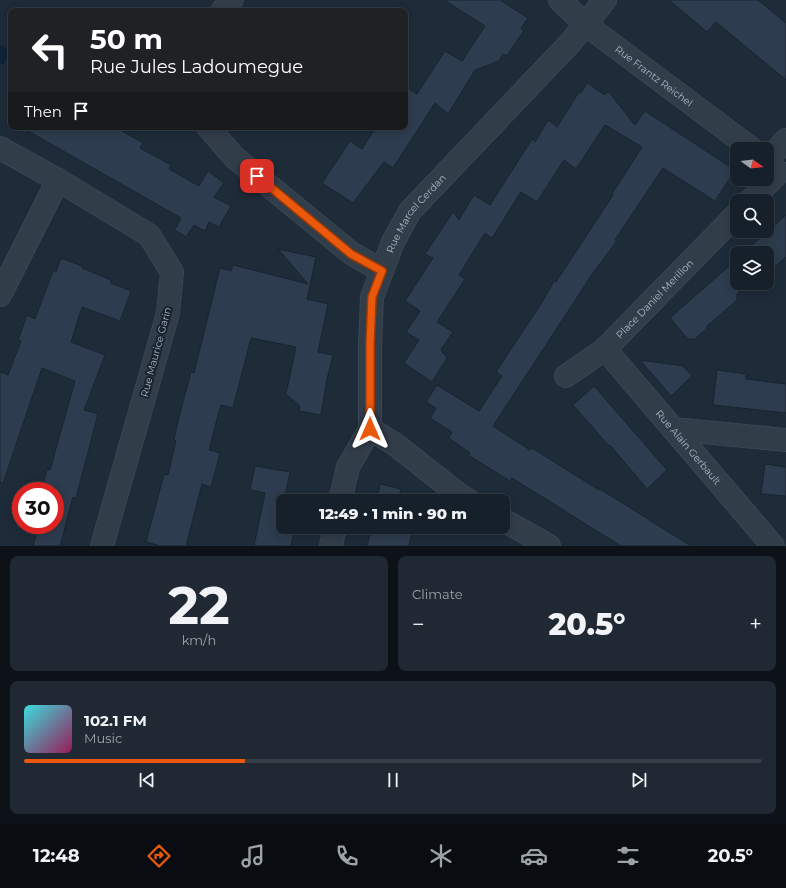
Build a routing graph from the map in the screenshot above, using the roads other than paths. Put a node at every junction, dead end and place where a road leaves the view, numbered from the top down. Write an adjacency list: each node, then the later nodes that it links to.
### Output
1 (232, 0): 4 (street)
2 (560, 0): 5 (street, Rue Frantz Reichel)
3 (605, 0): 5 (street, Rue Marcel Cerdan)
4 (225, 8)
5 (585, 24): 8 (street, Rue Frantz Reichel); 14 (street, Rue Marcel Cerdan)
6 (211, 130): 14 (street)
7 (786, 140): 10 (street)
8 (743, 142)
9 (0, 148): 11 (street, Rue Maurice Garin)
10 (775, 168): 12 (street)
11 (58, 180): 15 (street); 26 (street, Rue Maurice Garin)
12 (755, 194)
13 (730, 221): 16 (street, Place Daniel Merillon)
14 (382, 271): 18 (street, Rue Marcel Cerdan)
15 (0, 295)
16 (605, 349): 17 (street, Place Daniel Merillon); 19 (street, Rue Alain Gerbault)
17 (566, 376)
18 (370, 429): 21 (street); 22 (street)
19 (674, 429): 20 (street); 25 (street, Rue Alain Gerbault)
20 (786, 440)
21 (342, 494)
22 (458, 494)
23 (510, 524): 28 (street)
24 (334, 534): 27 (street)
25 (765, 543)
26 (102, 546)
27 (331, 546)
28 (549, 546)

